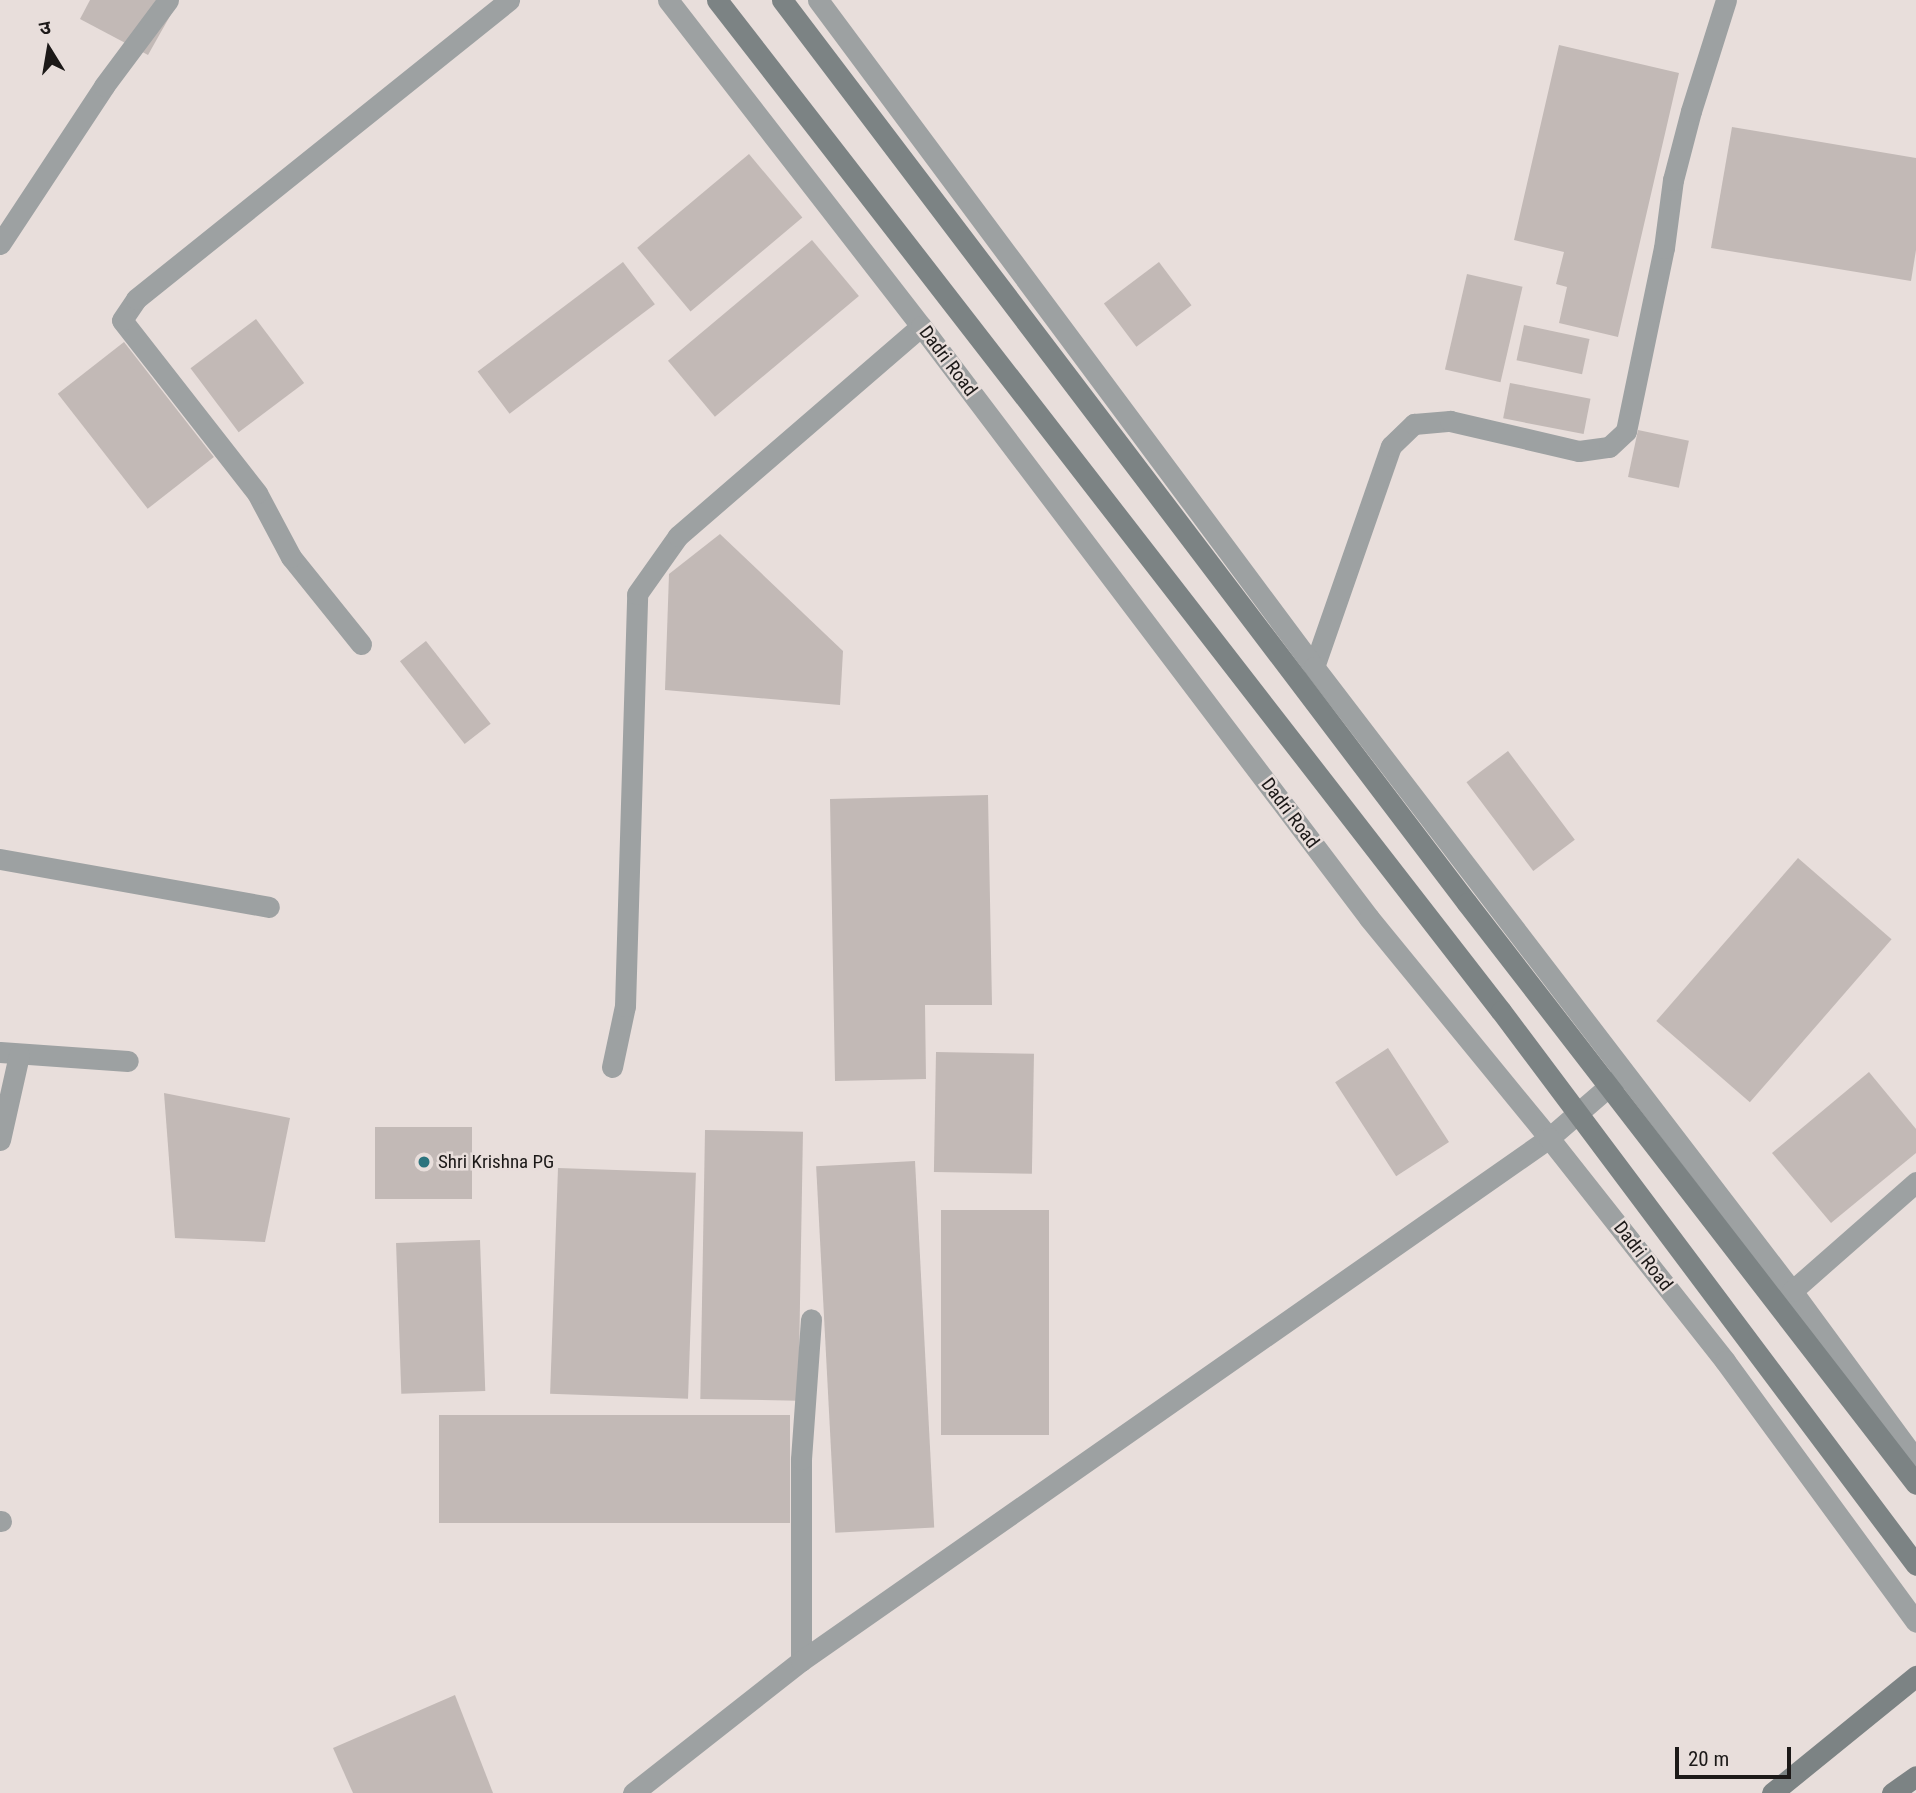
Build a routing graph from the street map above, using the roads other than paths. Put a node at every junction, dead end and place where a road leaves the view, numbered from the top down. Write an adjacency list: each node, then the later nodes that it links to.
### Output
1 (167, 0): 8 (street)
2 (509, 0): 10 (street)
3 (668, 0): 9 (street, Dadri Road)
4 (717, 0): 25 (main road, bridge)
5 (782, 0): 24 (main road, bridge)
6 (818, 0): 11 (street)
7 (1726, 0): 11 (street)
8 (0, 244)
9 (921, 326): 16 (street); 18 (street, Dadri Road)
10 (361, 644)
11 (1314, 667): 17 (street)
12 (0, 859): 13 (street)
13 (269, 906)
14 (10, 1053): 15 (street); 19 (street)
15 (128, 1061)
16 (612, 1068)
17 (1624, 1072): 18 (street); 21 (street)
18 (1549, 1138): 26 (street, Dadri Road); 27 (street)
19 (0, 1140)
20 (1916, 1182): 21 (street)
21 (1792, 1291): 23 (street)
22 (811, 1319): 27 (street)
23 (1916, 1460)
24 (1916, 1484)
25 (1916, 1565)
26 (1916, 1622)
27 (801, 1661): 30 (street)
28 (1916, 1676): 31 (main road)
29 (1916, 1776): 32 (main road)
30 (633, 1793)
31 (1772, 1793)
32 (1892, 1793)

